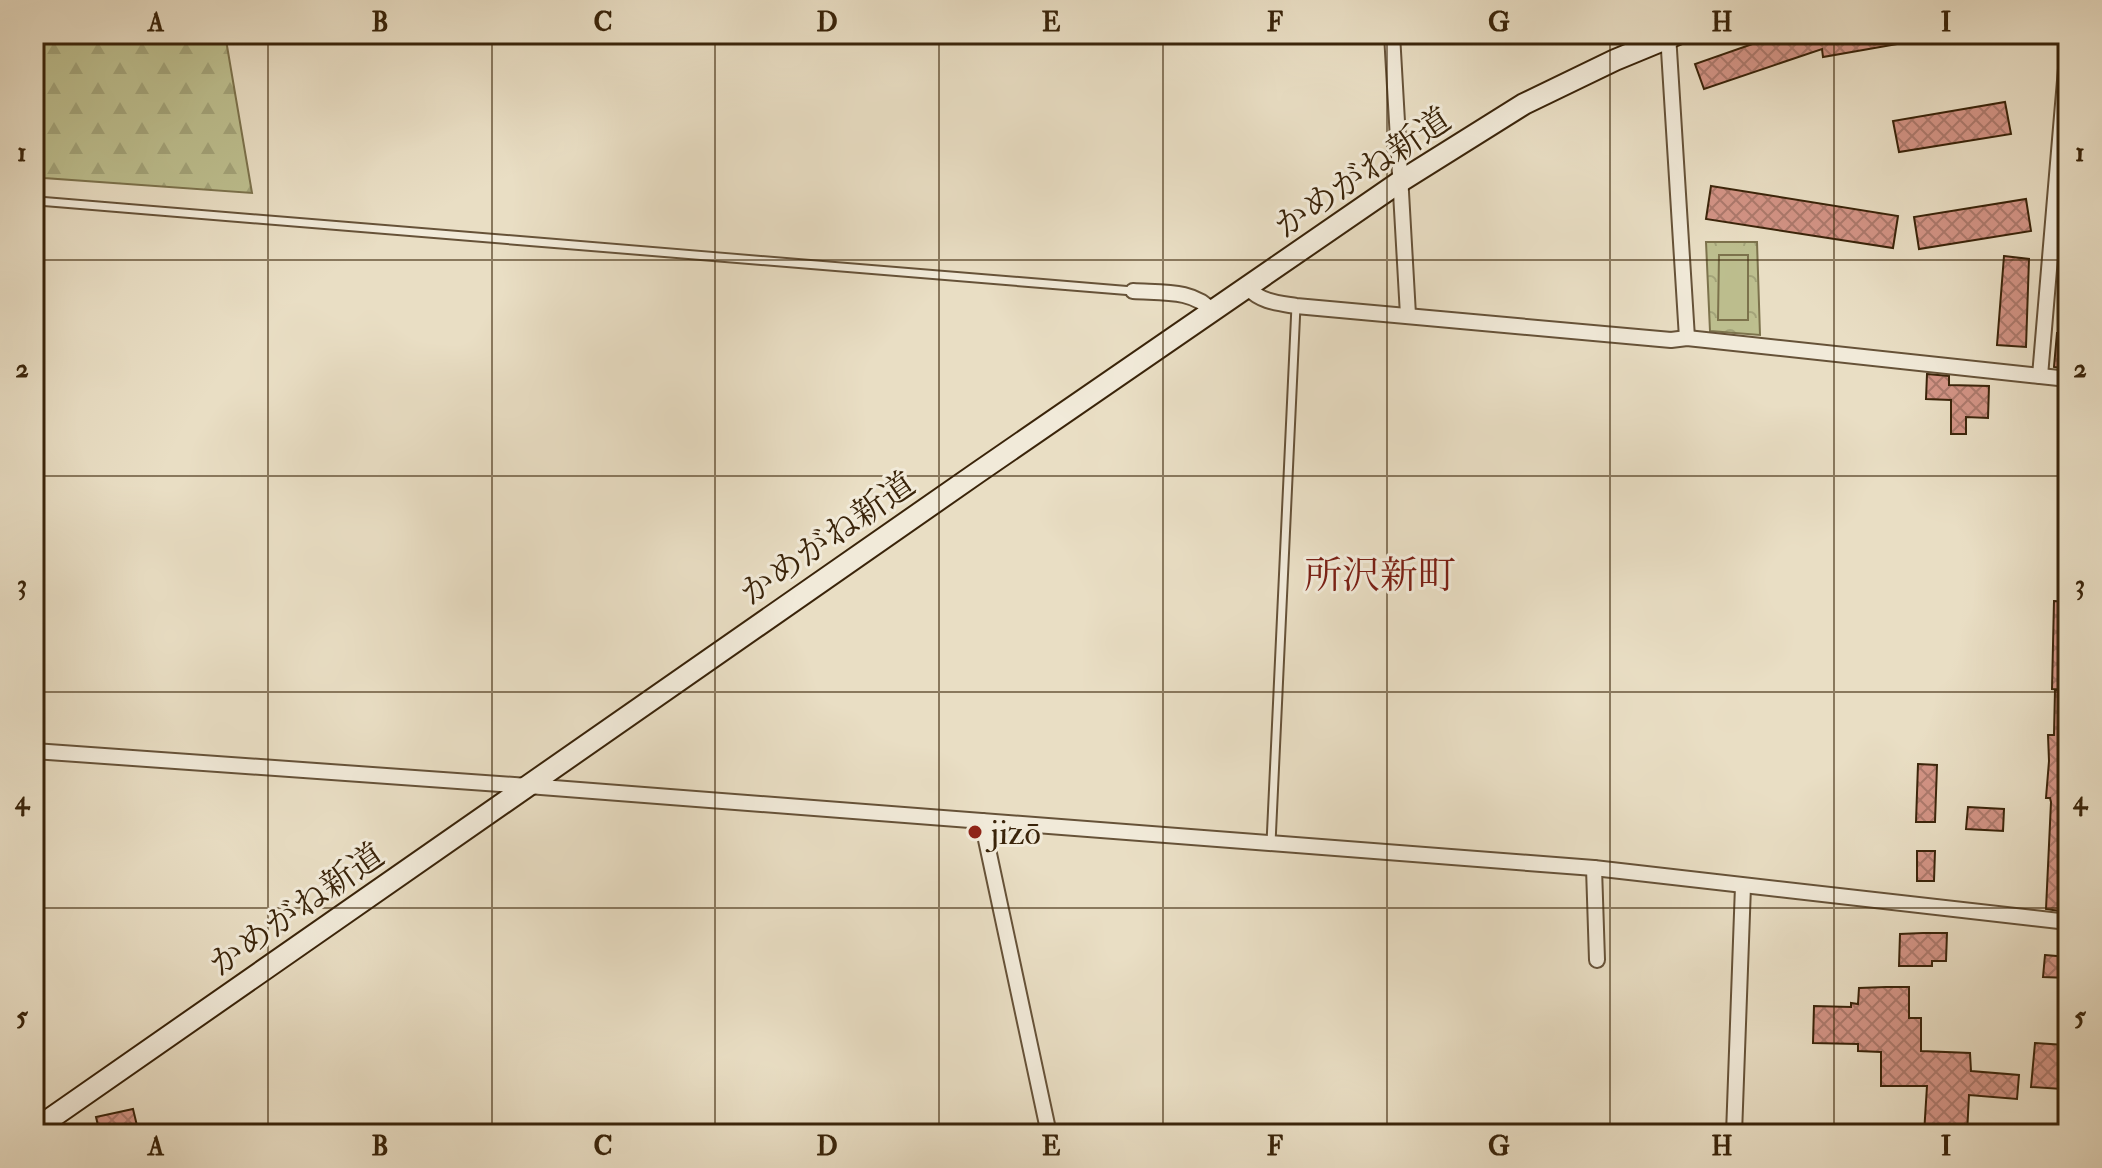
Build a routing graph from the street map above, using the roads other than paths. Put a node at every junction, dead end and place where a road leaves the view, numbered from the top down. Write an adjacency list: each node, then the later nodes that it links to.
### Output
1 (1392, 34): 4 (street)
2 (1671, 35): 4 (street, かめがね新道); 11 (street)
3 (2068, 45): 12 (street)
4 (1401, 181): 6 (street, かめがね新道); 10 (street)
5 (34, 197): 7 (lane)
6 (1248, 288): 8 (street); 9 (street, かめがね新道)
7 (1133, 291): 9 (street)
8 (1296, 306): 10 (street); 17 (lane)
9 (1213, 312): 15 (street, かめがね新道)
10 (1408, 315): 11 (street)
11 (1687, 338): 12 (street)
12 (2040, 376): 13 (street)
13 (2068, 379)
14 (34, 751): 15 (street)
15 (528, 786): 16 (street); 22 (street, かめがね新道)
16 (982, 821): 17 (street); 23 (street)
17 (1271, 843): 18 (street)
18 (1594, 868): 19 (street); 21 (street)
19 (1743, 886): 20 (street); 24 (street)
20 (2068, 922)
21 (1597, 960)
22 (34, 1130)
23 (1049, 1134)
24 (1734, 1134)

